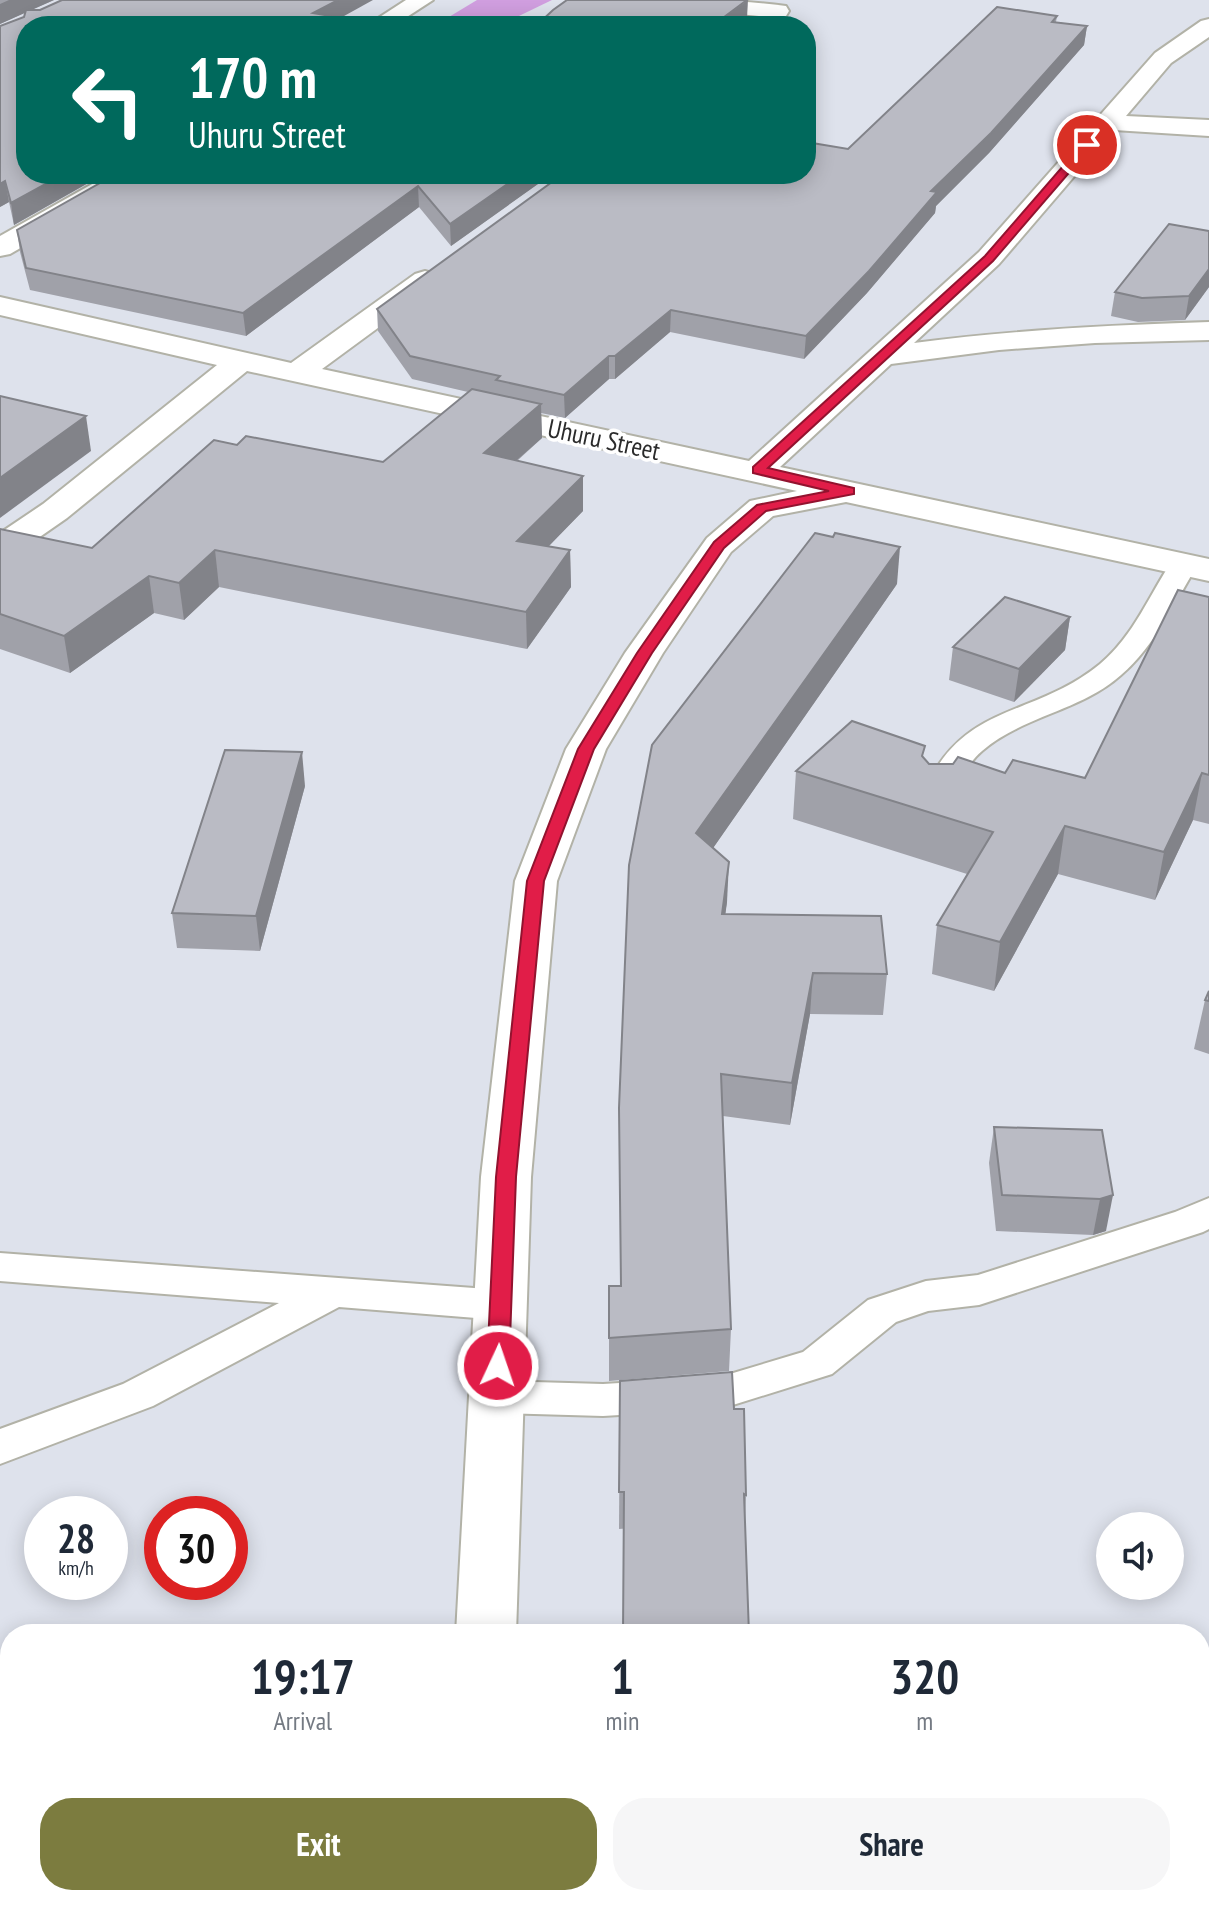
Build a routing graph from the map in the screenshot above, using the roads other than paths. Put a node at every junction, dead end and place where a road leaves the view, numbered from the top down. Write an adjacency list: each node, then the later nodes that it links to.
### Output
1 (422, 0): 4 (street)
2 (667, 0): 3 (street)
3 (787, 5)
4 (394, 16)
5 (1209, 26): 6 (street)
6 (1107, 122): 7 (street); 13 (street)
7 (1209, 128)
8 (112, 184): 9 (street)
9 (0, 248)
10 (451, 262): 15 (street)
11 (0, 306): 14 (street, Uhuru Street)
12 (1209, 331): 13 (street)
13 (882, 356): 16 (street)
14 (241, 361): 15 (street, Uhuru Street); 18 (street)
15 (297, 373): 16 (street, Uhuru Street)
16 (758, 470): 17 (street, Uhuru Street)
17 (849, 491): 19 (street, Uhuru Street); 24 (street)
18 (6, 545)
19 (1197, 567): 20 (lane)
20 (936, 801)
21 (1209, 1212): 25 (lane)
22 (0, 1267): 23 (lane)
23 (332, 1293): 24 (lane); 26 (lane)
24 (501, 1305): 25 (street)
25 (497, 1397): 27 (street)
26 (0, 1447)
27 (486, 1624)

